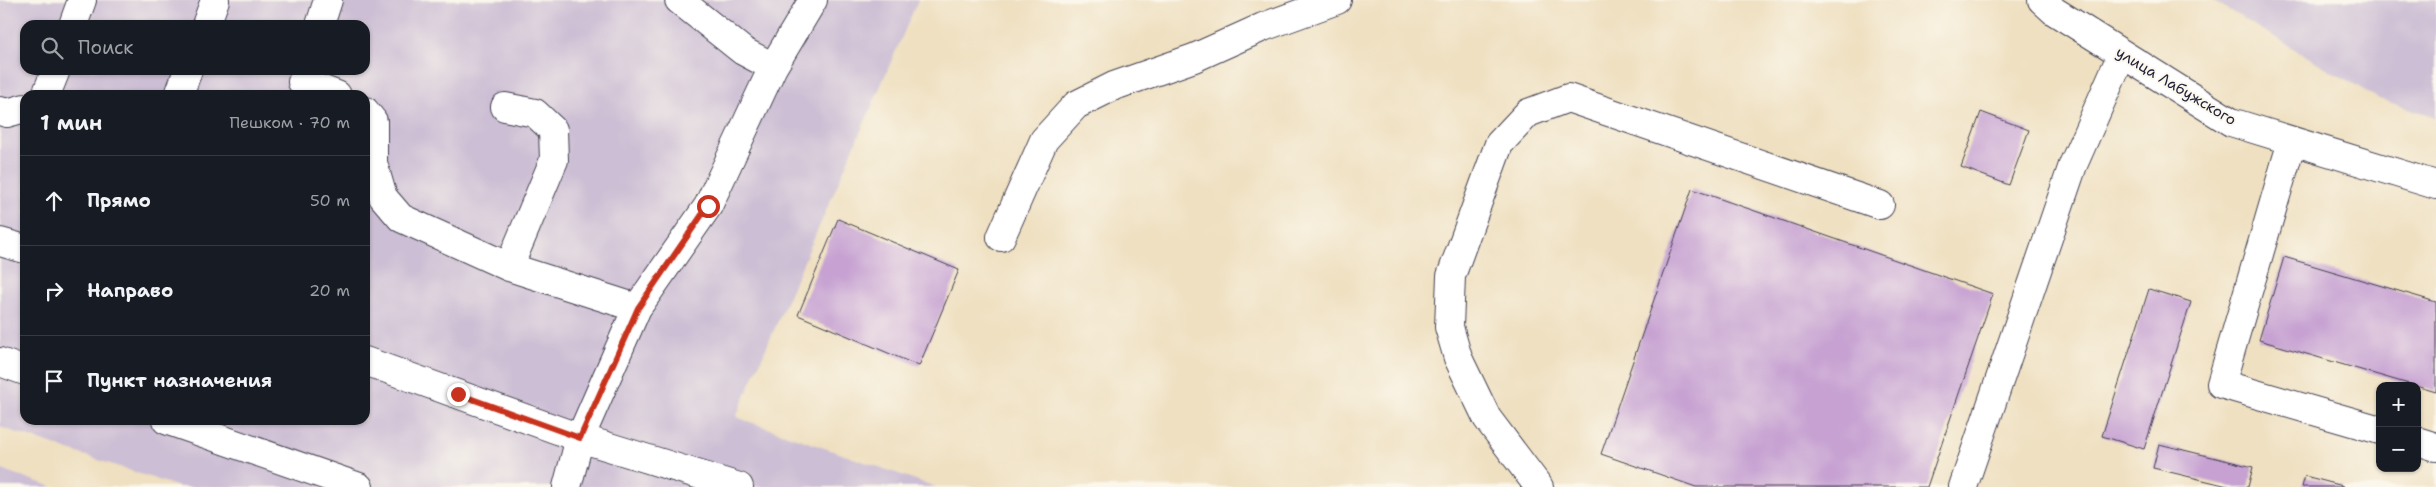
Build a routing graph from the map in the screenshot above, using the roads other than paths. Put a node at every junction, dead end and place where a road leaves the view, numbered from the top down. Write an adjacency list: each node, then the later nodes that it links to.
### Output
1 (82, 0): 8 (street)
2 (215, 0): 9 (street)
3 (328, 0): 10 (street)
4 (678, 0): 12 (street)
5 (1337, 0): 26 (street)
6 (2042, 0): 11 (street, улица Лабужского)
7 (805, 3): 12 (street)
8 (75, 20)
9 (208, 20)
10 (322, 20)
11 (2122, 54): 23 (street, улица Лабужского); 43 (street)
12 (773, 66): 30 (street)
13 (54, 75): 16 (street)
14 (186, 75): 17 (street)
15 (302, 82): 18 (street)
16 (48, 90)
17 (181, 90)
18 (324, 90)
19 (505, 107): 29 (street)
20 (20, 109): 21 (street)
21 (0, 111)
22 (370, 117): 29 (street)
23 (2292, 141): 24 (street, улица Лабужского); 35 (street)
24 (2436, 185)
25 (1880, 205): 42 (street)
26 (1001, 237)
27 (0, 242): 28 (street)
28 (20, 248)
29 (509, 267): 30 (street)
30 (638, 308): 36 (street)
31 (0, 362): 33 (street)
32 (370, 363): 36 (street)
33 (20, 369)
34 (180, 425): 39 (street)
35 (2376, 429)
36 (580, 438): 40 (street); 41 (street)
37 (2421, 442): 38 (street)
38 (2436, 447)
39 (359, 487)
40 (567, 487)
41 (739, 487)
42 (1539, 487)
43 (1963, 487)

